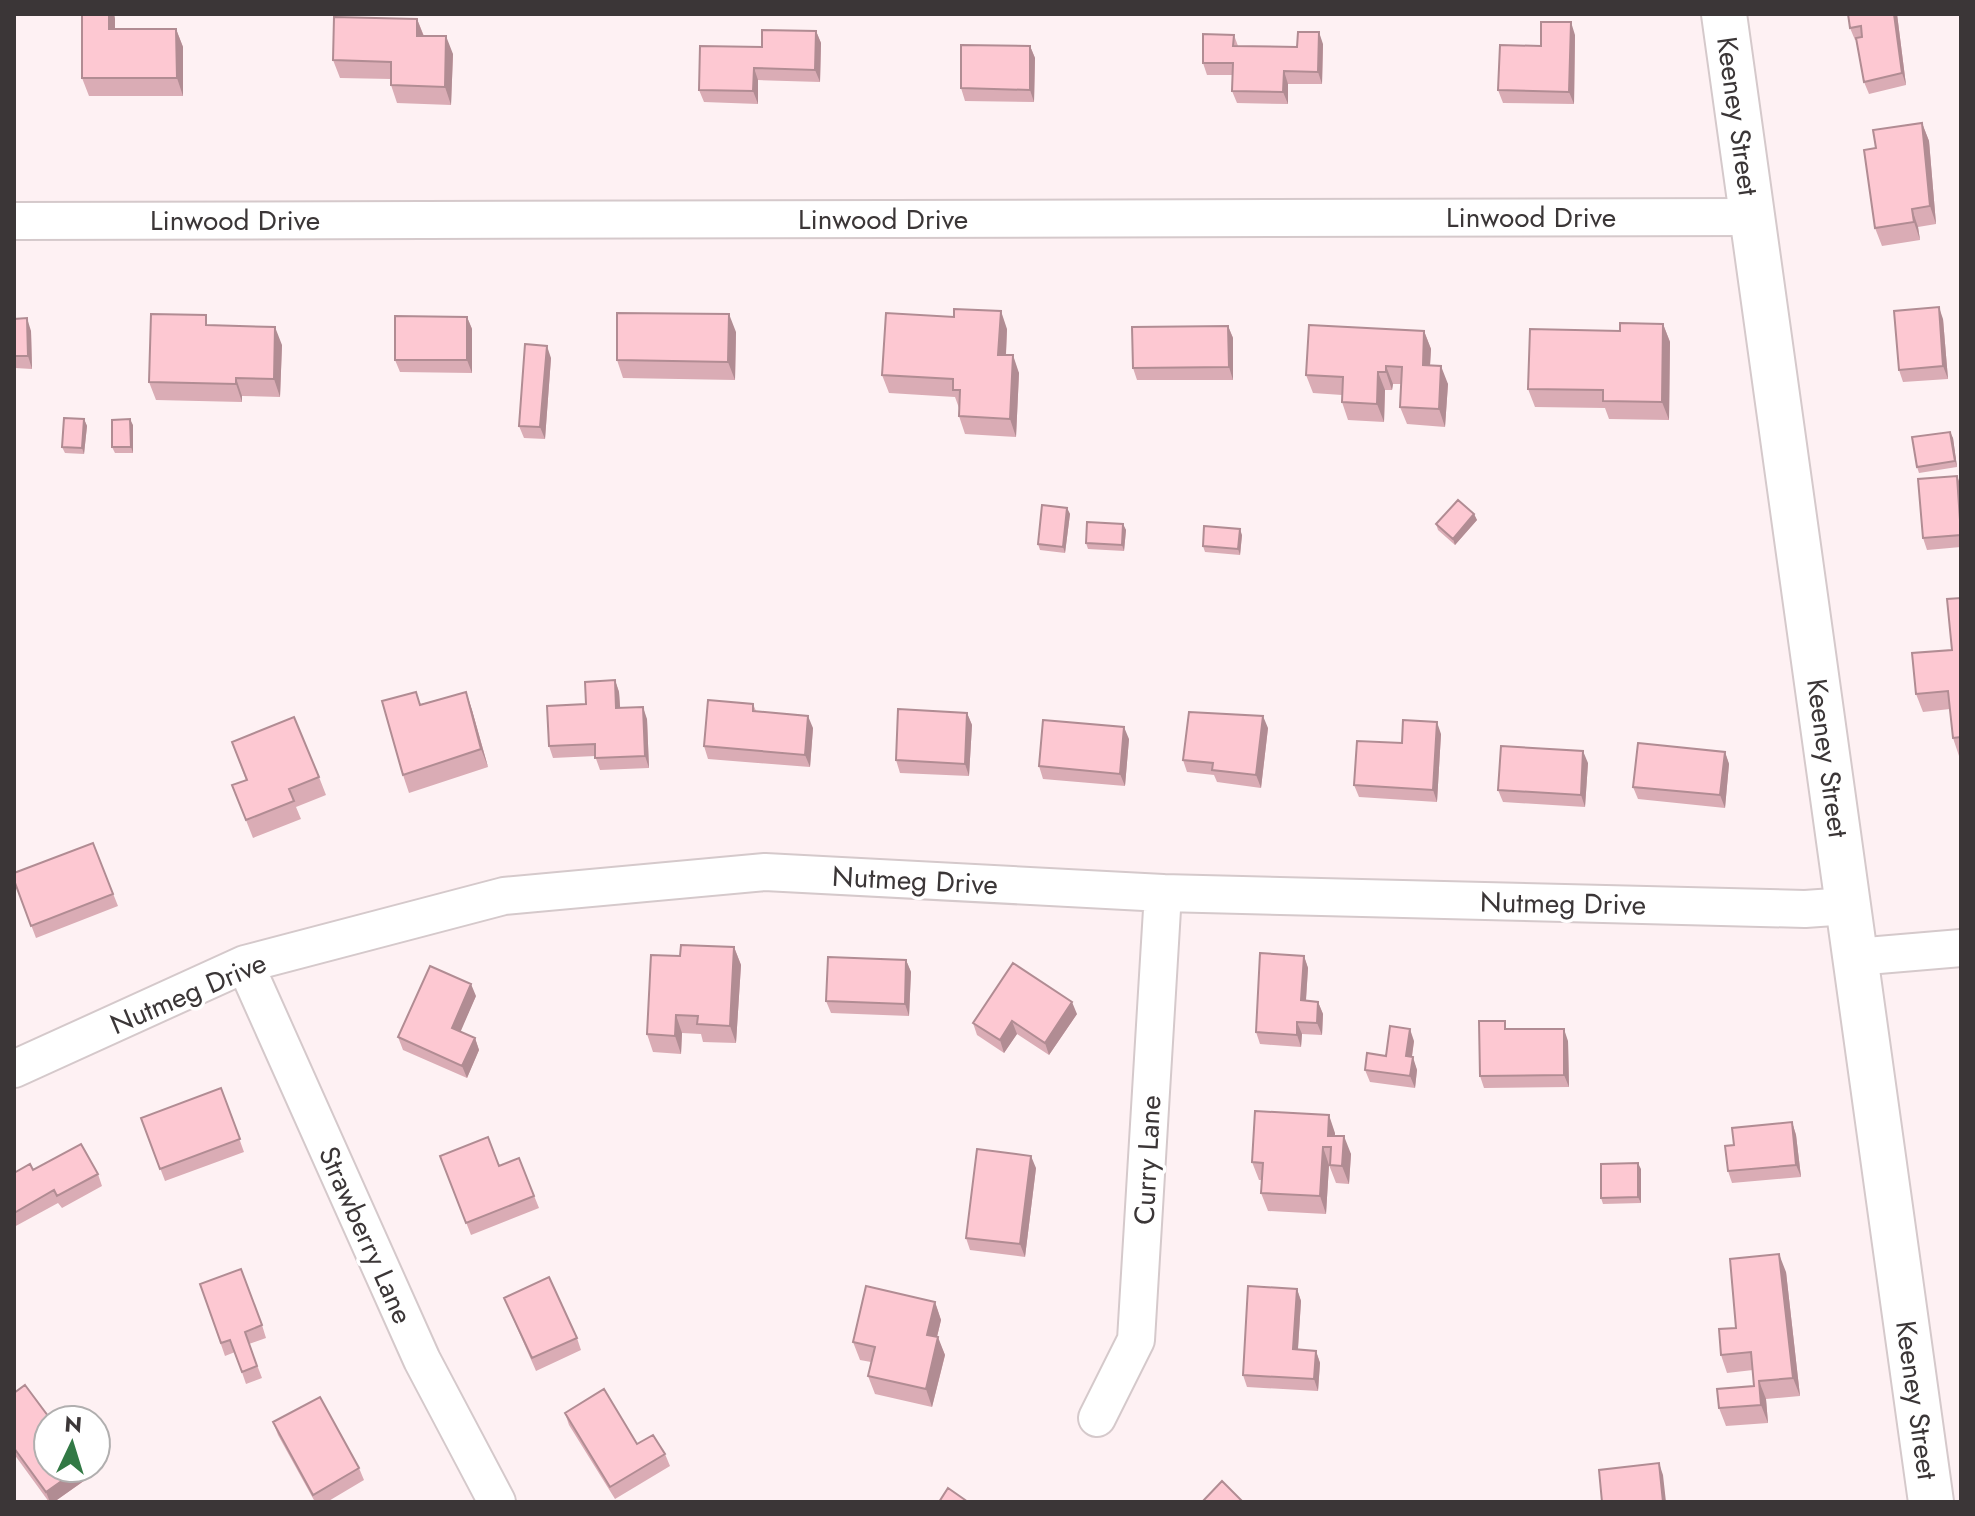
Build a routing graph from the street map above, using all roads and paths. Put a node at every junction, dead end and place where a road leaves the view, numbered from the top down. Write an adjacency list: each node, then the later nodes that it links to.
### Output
1 (1724, 14): 2 (main road, Keeney Street)
2 (1752, 217): 3 (street, Linwood Drive); 5 (main road, Keeney Street)
3 (14, 221)
4 (1163, 893): 5 (street, Nutmeg Drive); 8 (street, Nutmeg Drive); 10 (street, Curry Lane)
5 (1848, 906): 7 (main road, Keeney Street)
6 (1961, 948): 7 (street)
7 (1855, 957): 12 (main road, Keeney Street)
8 (245, 964): 9 (street, Nutmeg Drive); 11 (street, Strawberry Lane)
9 (14, 1069)
10 (1097, 1418)
11 (497, 1502)
12 (1931, 1502)

